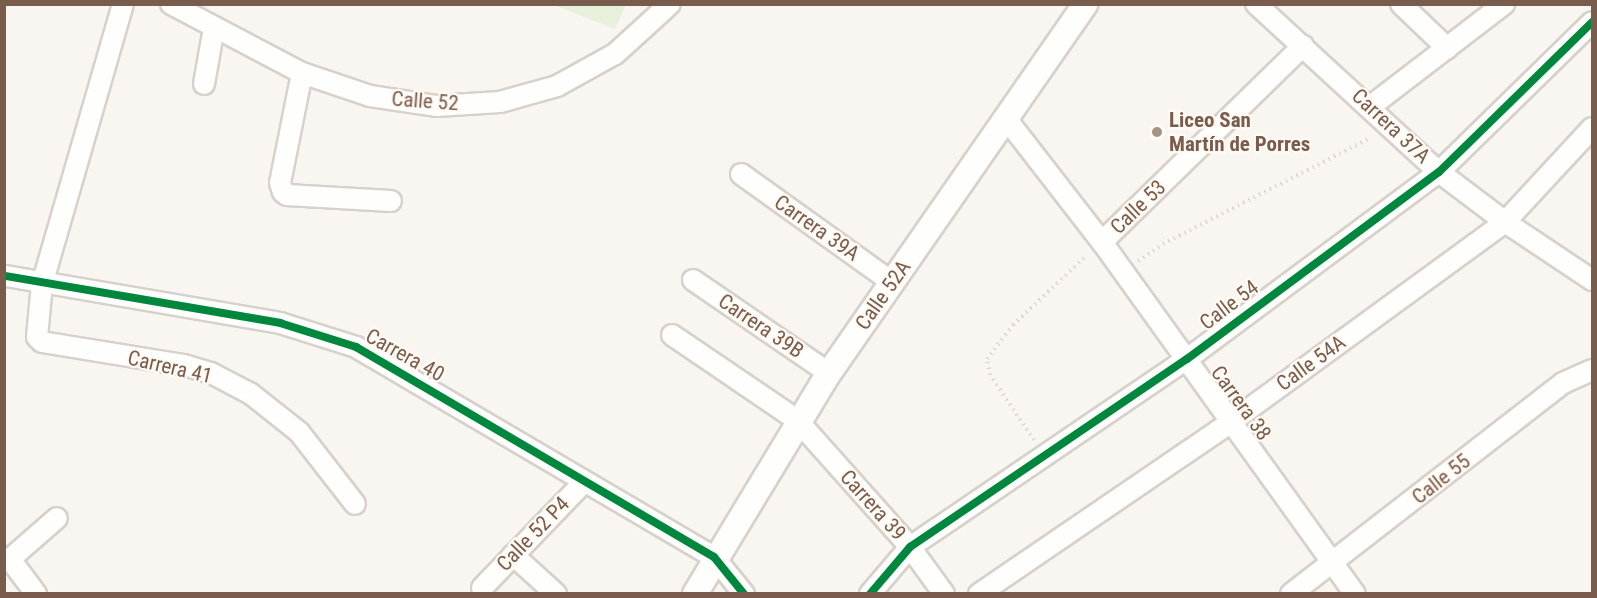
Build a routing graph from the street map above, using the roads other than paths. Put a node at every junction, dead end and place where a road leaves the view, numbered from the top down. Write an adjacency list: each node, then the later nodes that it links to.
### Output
1 (123, 4): 26 (street)
2 (171, 4): 9 (street, Calle 52)
3 (670, 4): 12 (street, Calle 52)
4 (1085, 4): 15 (street, Calle 52A)
5 (1401, 4): 11 (street)
6 (1504, 4): 11 (street)
7 (1262, 7): 10 (street, Carrera 37A)
8 (1593, 22): 17 (street, Calle 54)
9 (214, 27): 12 (street, Calle 52); 13 (street)
10 (1303, 46): 14 (street, Carrera 37A); 21 (street, Calle 53)
11 (1447, 48): 14 (street)
12 (302, 73): 19 (street)
13 (204, 84)
14 (1371, 106): 17 (street, Carrera 37A)
15 (1008, 120): 21 (street, Carrera 38); 25 (street, Calle 52A)
16 (1593, 128): 20 (street, Calle 54A)
17 (1439, 172): 20 (street, Carrera 37A); 28 (street, Calle 54)
18 (741, 174): 25 (street, Carrera 39A)
19 (391, 201)
20 (1505, 222): 24 (street, Carrera 37A); 32 (street, Calle 54A)
21 (1102, 242): 28 (street, Carrera 38)
22 (6, 276): 26 (street, Carrera 40)
23 (693, 280): 30 (street, Carrera 39B)
24 (1593, 280)
25 (892, 282): 30 (street, Calle 52A)
26 (42, 284): 33 (street, Carrera 40); 34 (street, Carrera 41)
27 (672, 335): 31 (street)
28 (1187, 359): 32 (street, Carrera 38); 36 (street, Calle 54)
29 (1593, 370): 39 (street, Calle 55)
30 (829, 373): 31 (street, Calle 52A)
31 (797, 420): 36 (street, Carrera 39); 38 (street, Calle 52A)
32 (1231, 422): 39 (street, Carrera 38); 48 (street, Calle 54A)
33 (584, 482): 37 (street, Calle 52 P4); 38 (street, Carrera 40)
34 (355, 504)
35 (57, 518): 40 (street)
36 (910, 547): 46 (street, Calle 54); 47 (street, Carrera 39)
37 (513, 555): 41 (street, Calle 52 P4); 43 (street)
38 (714, 557): 44 (street, Calle 52A); 45 (street)
39 (1333, 563): 49 (street, Calle 55); 50 (street, Carrera 38)
40 (7, 568): 42 (street)
41 (482, 588)
42 (36, 594)
43 (556, 594)
44 (695, 594)
45 (744, 594)
46 (870, 594)
47 (944, 594)
48 (979, 594)
49 (1291, 594)
50 (1355, 594)

